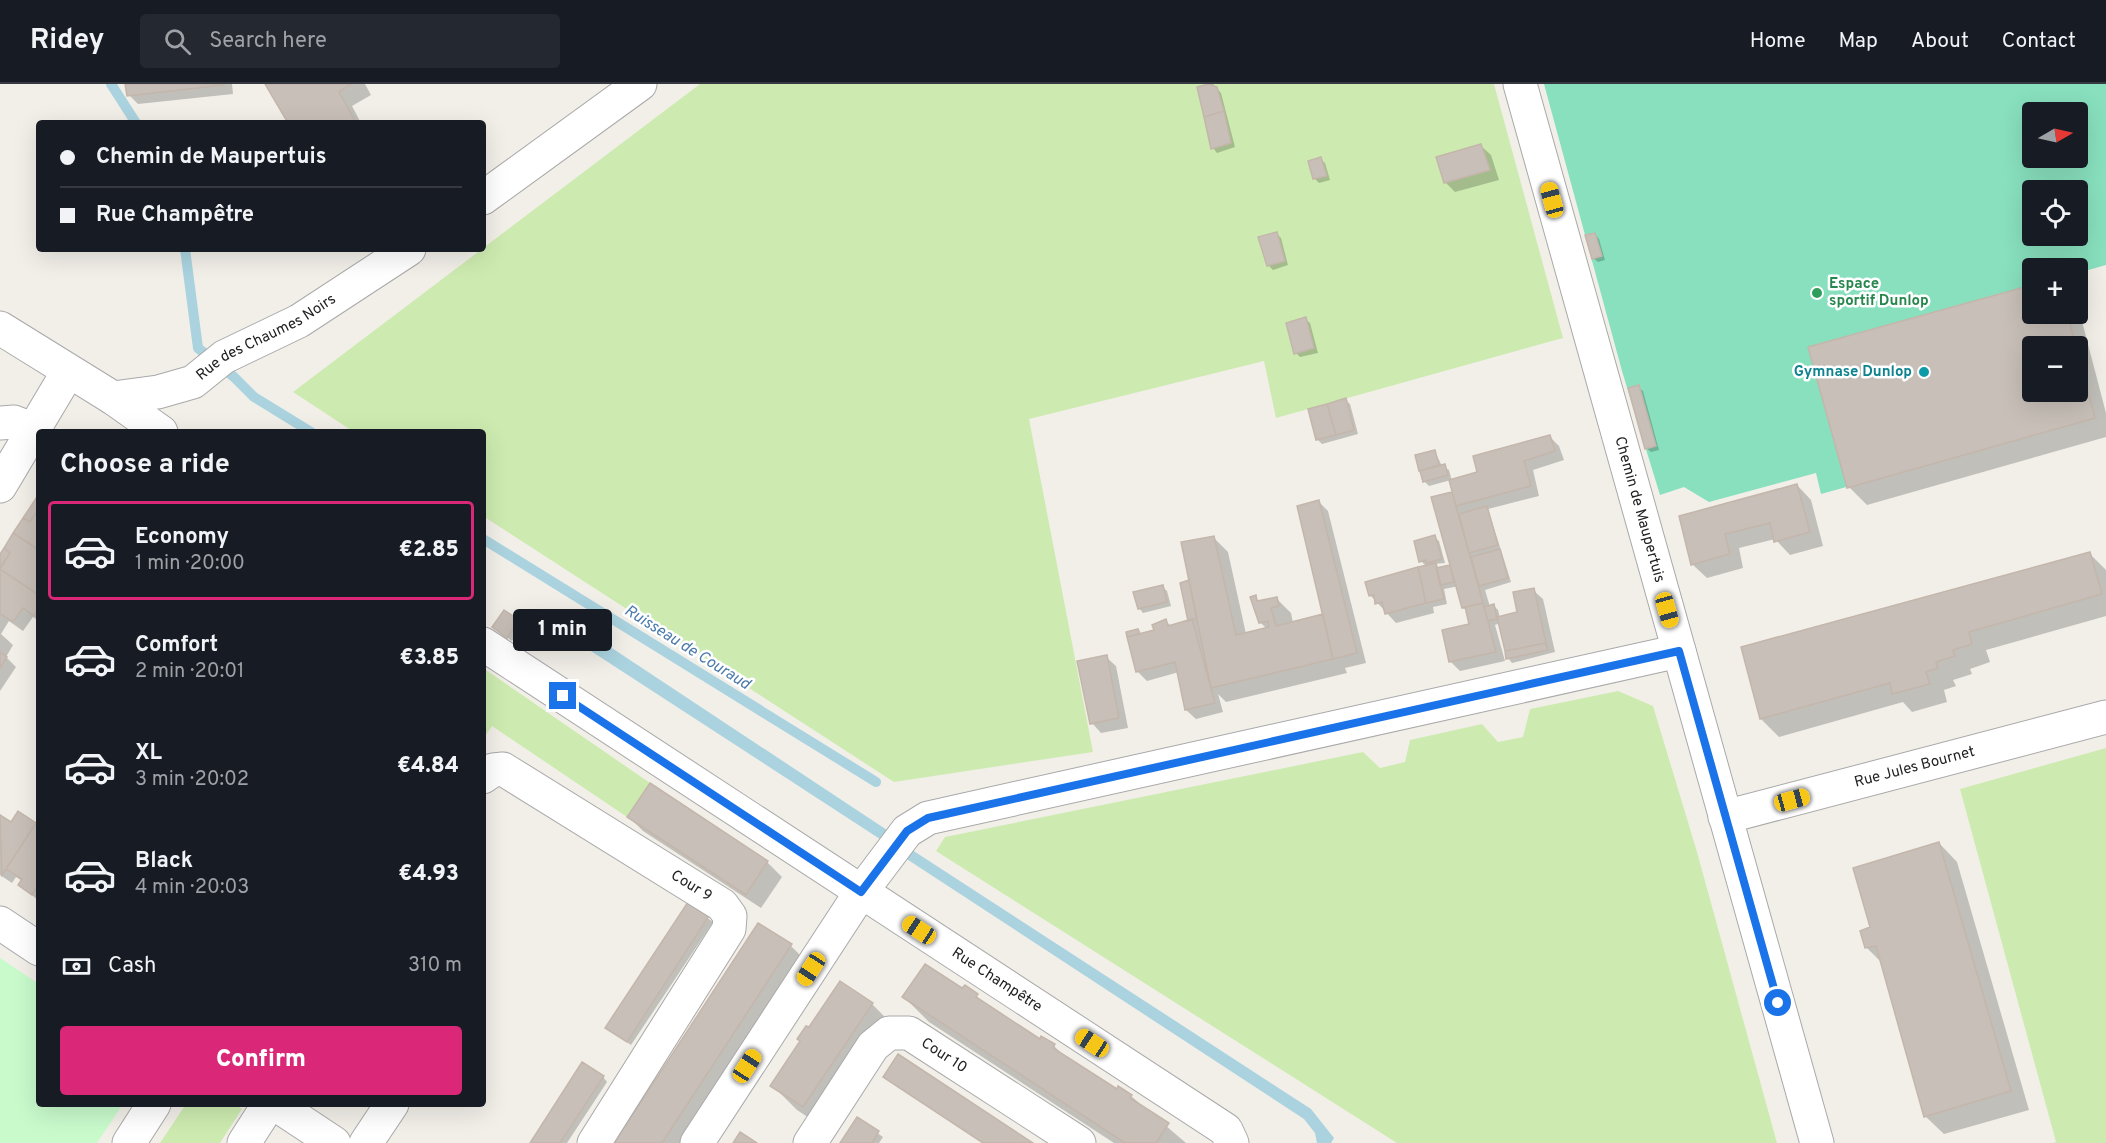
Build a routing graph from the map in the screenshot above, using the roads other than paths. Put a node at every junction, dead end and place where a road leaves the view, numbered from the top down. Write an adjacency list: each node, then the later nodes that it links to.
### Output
1 (640, 84): 3 (street)
2 (1520, 84): 13 (street, Chemin de Maupertuis)
3 (486, 196)
4 (404, 252): 7 (street, Rue des Chaumes Noirs)
5 (0, 328): 6 (street)
6 (68, 372): 7 (street); 10 (street)
7 (113, 398): 9 (street)
8 (0, 423): 10 (street)
9 (157, 429)
10 (34, 430): 11 (street)
11 (0, 486)
12 (486, 646): 17 (street, Rue Champêtre)
13 (1679, 651): 16 (street, Chemin de Maupertuis); 17 (street)
14 (2106, 717): 16 (street, Rue Jules Bournet)
15 (486, 775): 28 (street, Cour 9)
16 (1725, 817): 33 (street, Chemin de Maupertuis)
17 (861, 892): 29 (street); 32 (street, Rue Champêtre)
18 (0, 923): 19 (street)
19 (36, 947)
20 (152, 1107): 24 (street)
21 (267, 1107): 25 (street)
22 (280, 1107): 26 (street)
23 (390, 1107): 27 (street)
24 (129, 1143)
25 (244, 1143)
26 (334, 1143)
27 (366, 1143)
28 (594, 1143)
29 (697, 1143)
30 (810, 1143): 31 (street, Cour 10)
31 (1078, 1143)
32 (1232, 1143)
33 (1817, 1143)

